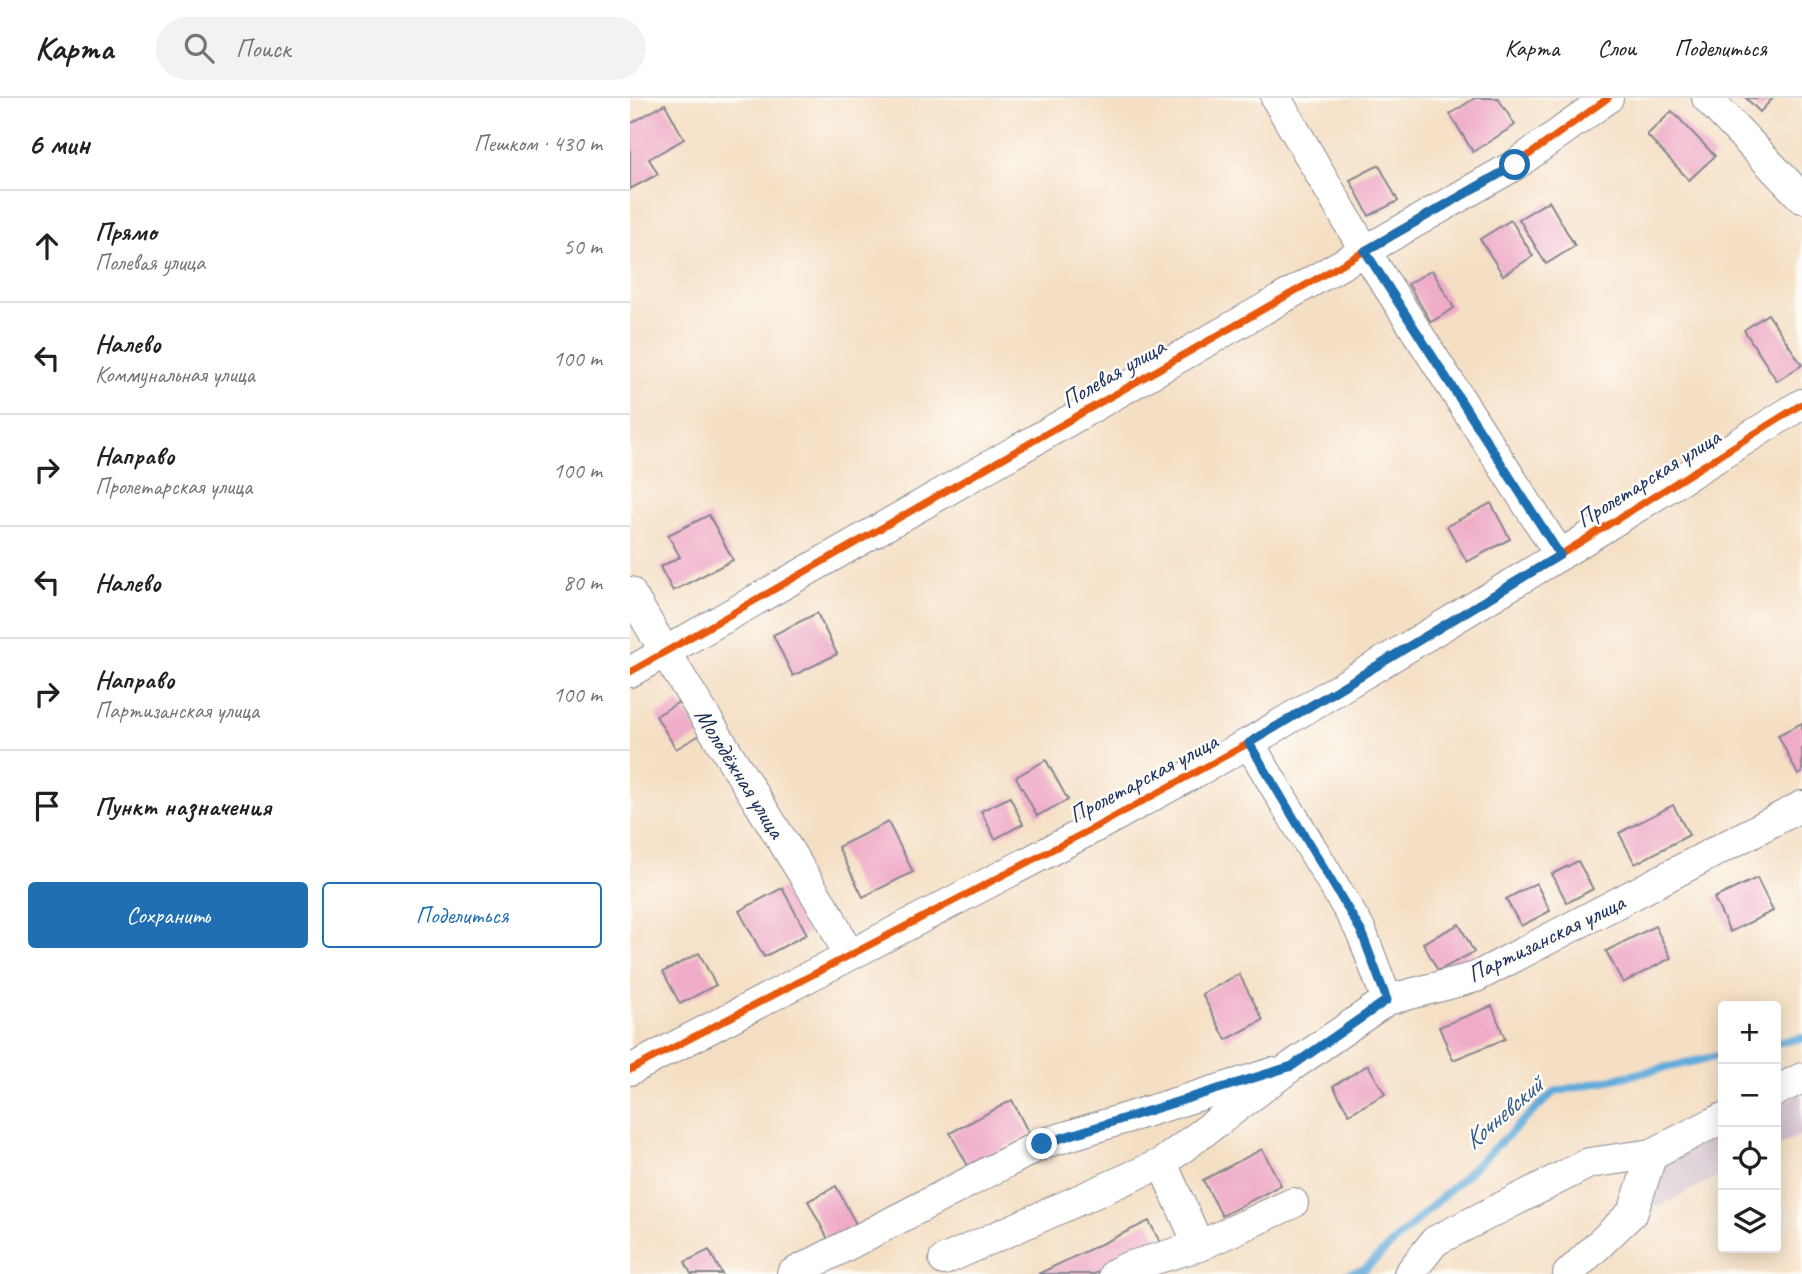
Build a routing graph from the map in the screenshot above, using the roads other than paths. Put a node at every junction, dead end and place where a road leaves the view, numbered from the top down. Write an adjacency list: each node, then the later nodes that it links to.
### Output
1 (1276, 98): 5 (street)
2 (1608, 98): 5 (street, Полевая улица)
3 (1707, 98): 4 (street)
4 (1802, 198)
5 (1365, 251): 7 (street); 9 (street, Полевая улица)
6 (1802, 404): 7 (street, Пролетарская улица)
7 (1560, 555): 11 (street, Пролетарская улица)
8 (630, 592): 9 (street, Молодёжная улица)
9 (665, 652): 10 (street, Полевая улица); 13 (street, Молодёжная улица)
10 (630, 672)
11 (1249, 743): 13 (street, Пролетарская улица); 14 (street)
12 (1802, 806): 14 (street, Партизанская улица)
13 (848, 955): 16 (street, Пролетарская улица)
14 (1387, 1000): 15 (street, Партизанская улица)
15 (1292, 1066): 21 (street, Партизанская улица); 25 (street, Партизанская улица)
16 (630, 1070)
17 (1802, 1078): 18 (street)
18 (1781, 1088)
19 (1718, 1121): 20 (street)
20 (1652, 1154): 27 (street); 28 (street)
21 (1162, 1163): 23 (street); 24 (street, Партизанская улица)
22 (1293, 1203): 23 (street)
23 (1199, 1245): 26 (street)
24 (944, 1260)
25 (792, 1274)
26 (1114, 1274)
27 (1409, 1274)
28 (1568, 1274)

